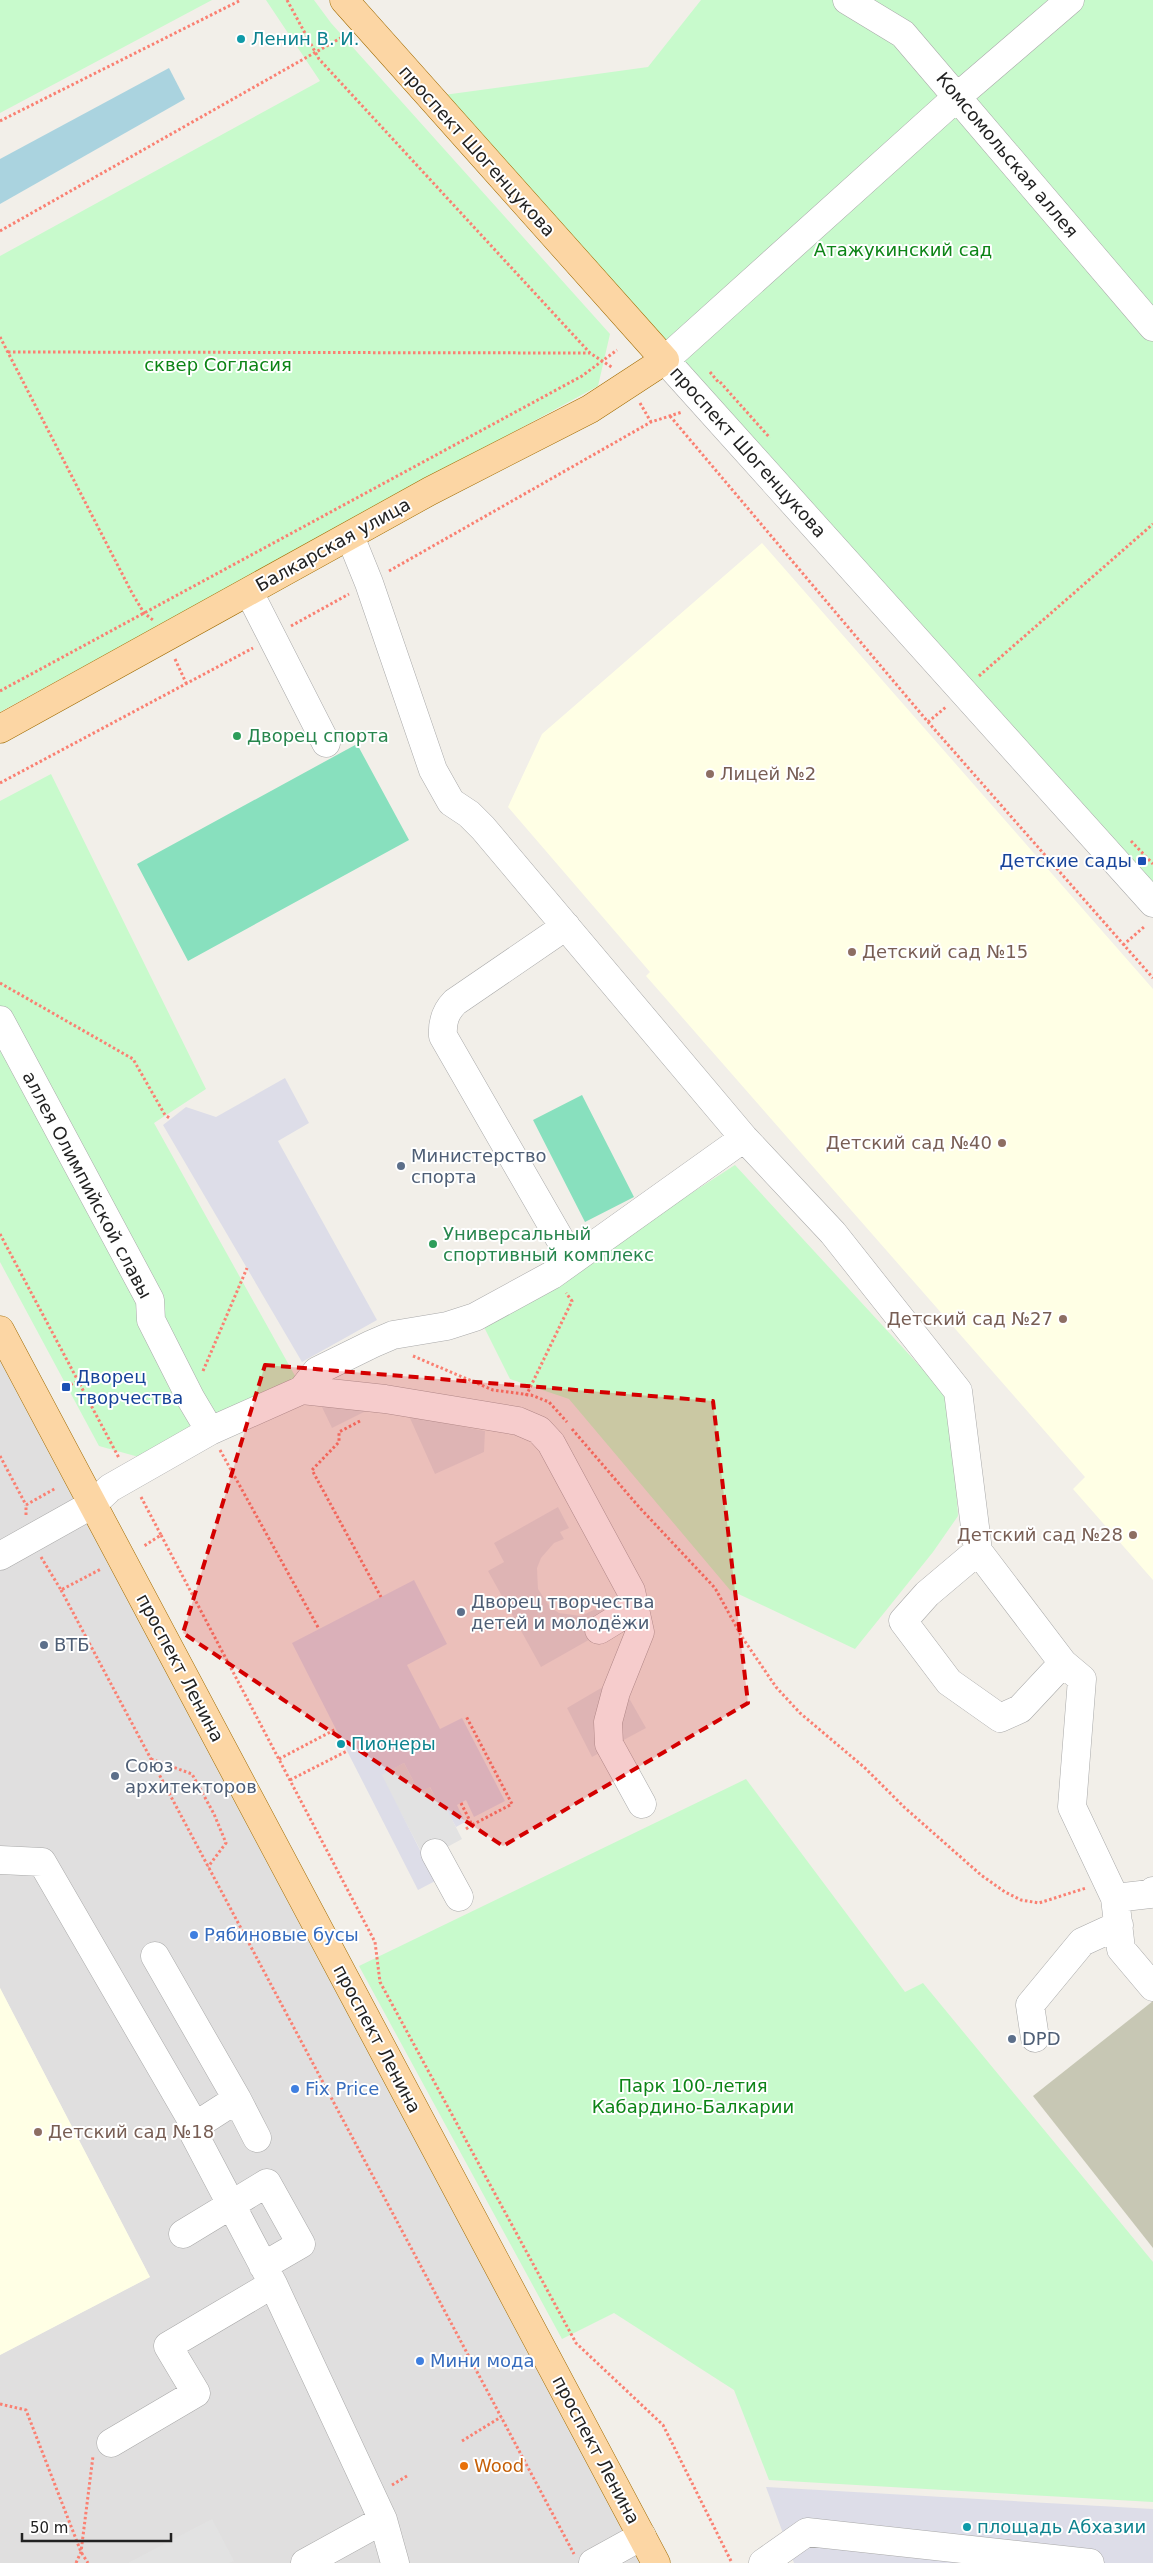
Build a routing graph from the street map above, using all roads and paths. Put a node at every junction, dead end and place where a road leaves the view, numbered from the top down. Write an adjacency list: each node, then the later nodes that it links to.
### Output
1 (241, 0): 9 (path)
2 (287, 0): 7 (path)
3 (344, 0): 6 (main road, проспект Шогенцукова)
4 (847, 0): 8 (street, Комсомольская аллея)
5 (1070, 0): 8 (street)
6 (364, 25): 7 (path); 16 (main road, проспект Шогенцукова)
7 (316, 52): 10 (path); 15 (path)
8 (957, 97): 11 (street, Комсомольская аллея); 16 (street)
9 (0, 121)
10 (0, 231)
11 (1153, 326)
12 (0, 338): 14 (path)
13 (616, 350): 17 (path)
14 (8, 352): 15 (path); 26 (path)
15 (590, 353): 17 (path)
16 (665, 360): 23 (main road, Балкарская улица); 37 (street, проспект Шогенцукова)
17 (604, 362): 26 (path)
18 (639, 401): 21 (path)
19 (683, 412): 20 (path)
20 (670, 416): 21 (path); 33 (path)
21 (651, 422): 24 (path)
22 (1153, 524): 29 (path)
23 (350, 536): 24 (street); 25 (main road, Балкарская улица)
24 (369, 583): 27 (path); 38 (street)
25 (249, 592): 27 (street); 34 (main road, Балкарская улица)
26 (144, 613): 31 (path)
27 (273, 636): 30 (path); 35 (street)
28 (174, 659): 30 (path)
29 (972, 682)
30 (187, 684): 36 (path)
31 (0, 691)
32 (946, 706): 33 (path)
33 (928, 722): 39 (path)
34 (0, 729)
35 (326, 743)
36 (0, 783)
37 (1148, 915): 39 (path)
38 (566, 926): 44 (street); 47 (street)
39 (1123, 945): 40 (path)
40 (1153, 978)
41 (0, 983): 43 (path)
42 (0, 1020): 54 (street, аллея Олимпийской славы)
43 (171, 1119)
44 (744, 1138): 47 (street); 68 (street)
45 (0, 1234): 50 (path)
46 (247, 1268): 54 (path)
47 (562, 1268): 52 (street); 53 (path)
48 (1, 1332): 63 (main road, проспект Ленина)
49 (407, 1353): 53 (path)
50 (78, 1381): 51 (path); 59 (path)
51 (66, 1387)
52 (302, 1390): 56 (street); 57 (street)
53 (526, 1394): 56 (path); 90 (path)
54 (191, 1399): 57 (street, аллея Олимпийской славы)
55 (363, 1419): 72 (path)
56 (518, 1421): 73 (street)
57 (210, 1431): 63 (street); 74 (path)
58 (0, 1456): 62 (path)
59 (121, 1462)
60 (56, 1488): 62 (path)
61 (140, 1494): 65 (path)
62 (26, 1504): 64 (path)
63 (93, 1504): 69 (street); 108 (main road, проспект Ленина)
64 (26, 1521)
65 (161, 1534): 66 (path); 81 (path)
66 (144, 1546)
67 (37, 1550): 71 (path)
68 (978, 1551): 76 (street); 76 (street)
69 (0, 1556)
70 (100, 1569): 71 (path)
71 (61, 1590): 80 (path)
72 (381, 1597)
73 (635, 1608): 75 (street); 84 (street)
74 (319, 1629)
75 (599, 1630)
76 (1063, 1663): 90 (street)
77 (466, 1716): 85 (path)
78 (336, 1729): 81 (path)
79 (347, 1750): 82 (path)
80 (150, 1758): 89 (path); 89 (path)
81 (279, 1758): 82 (path)
82 (290, 1780): 117 (path)
83 (461, 1803): 85 (path)
84 (642, 1804)
85 (472, 1825): 86 (path)
86 (466, 1829)
87 (435, 1853): 92 (street)
88 (0, 1860): 98 (street)
89 (208, 1867): 104 (path)
90 (1111, 1889): 91 (street); 93 (street)
91 (1153, 1891)
92 (459, 1898)
93 (1118, 1925): 95 (street); 96 (street)
94 (155, 1956): 97 (street)
95 (1153, 1987)
96 (1035, 2038)
97 (237, 2099): 98 (street); 99 (street)
98 (195, 2126): 100 (street)
99 (257, 2138)
100 (231, 2204): 101 (street); 102 (street); 102 (street)
101 (183, 2234)
102 (268, 2275): 106 (street); 107 (street)
103 (0, 2404): 109 (path)
104 (501, 2417): 105 (path); 114 (path)
105 (462, 2441)
106 (111, 2443): 109 (path)
107 (383, 2520): 112 (street); 113 (street)
108 (642, 2536): 115 (street); 116 (main road, проспект Ленина)
109 (80, 2552): 110 (path); 111 (path)
110 (76, 2563)
111 (88, 2563)
112 (305, 2563)
113 (395, 2563)
114 (579, 2563)
115 (593, 2563)
116 (656, 2563)
117 (732, 2563)
118 (763, 2563): 119 (street)
119 (1090, 2563)

